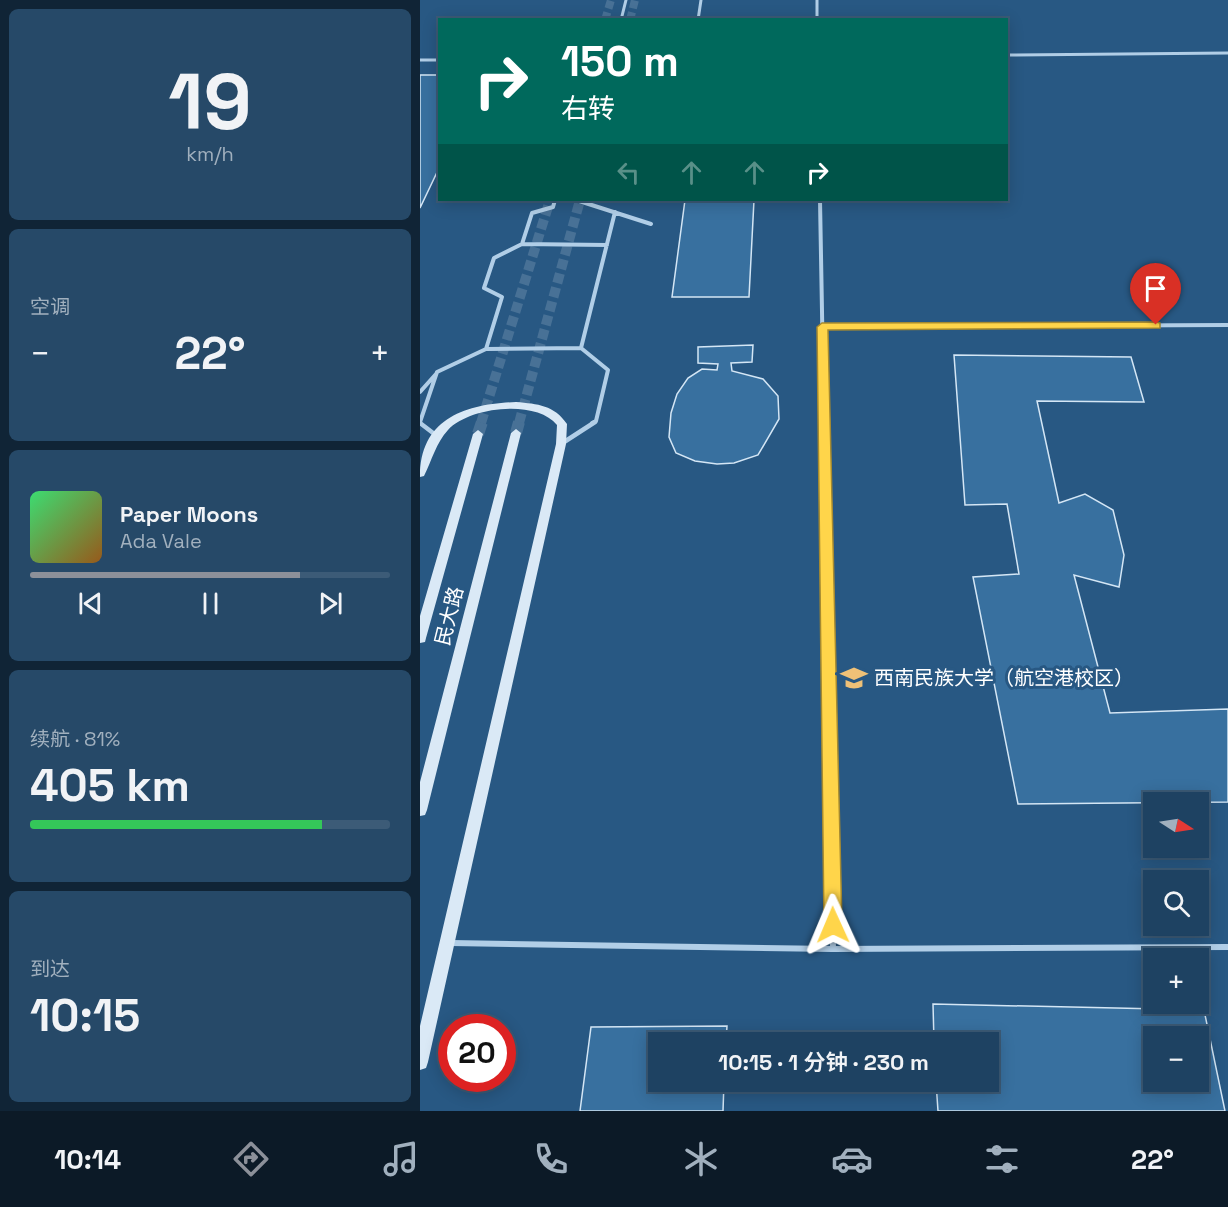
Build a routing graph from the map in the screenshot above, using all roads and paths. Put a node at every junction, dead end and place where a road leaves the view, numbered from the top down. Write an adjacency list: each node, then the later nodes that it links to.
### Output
1 (626, 0): 4 (lane)
2 (701, 0): 5 (lane)
3 (817, 0): 6 (lane)
4 (622, 18)
5 (698, 18)
6 (818, 18)
7 (1228, 53): 8 (lane)
8 (1008, 55)
9 (420, 60): 10 (lane)
10 (438, 60)
11 (555, 201): 16 (lane)
12 (579, 201): 14 (lane)
13 (820, 201): 19 (lane)
14 (615, 212): 15 (lane); 17 (lane)
15 (651, 224)
16 (522, 244): 17 (lane); 21 (lane)
17 (607, 245): 20 (lane)
18 (1228, 325): 19 (lane)
19 (822, 327): 34 (lane)
20 (581, 348): 21 (lane); 28 (lane)
21 (486, 349): 22 (lane)
22 (437, 372): 23 (lane); 24 (lane)
23 (420, 392)
24 (420, 423): 27 (lane)
25 (516, 433): 31 (street, 民大路)
26 (478, 434): 30 (street, 民大路)
27 (437, 436): 28 (street); 29 (street)
28 (561, 444): 32 (street)
29 (420, 473)
30 (420, 638)
31 (420, 810)
32 (446, 943): 34 (lane); 35 (street)
33 (1228, 947): 34 (lane)
34 (833, 949)
35 (420, 1062)

